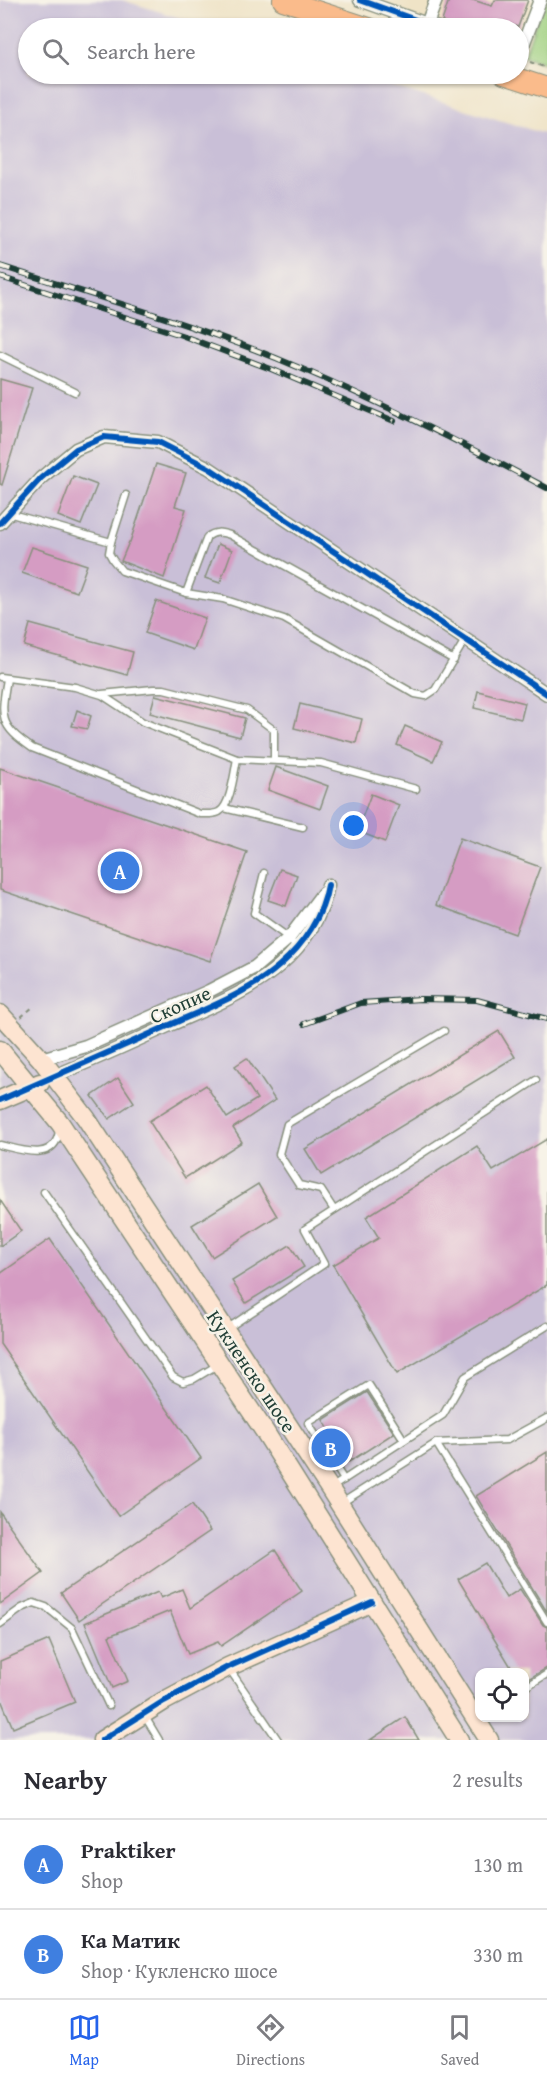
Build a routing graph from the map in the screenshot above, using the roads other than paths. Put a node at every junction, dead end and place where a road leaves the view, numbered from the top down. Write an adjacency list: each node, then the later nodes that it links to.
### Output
1 (283, 0): 5 (main road)
2 (360, 0): 6 (street)
3 (436, 0): 7 (street)
4 (540, 0): 8 (street)
5 (338, 18)
6 (410, 18)
7 (433, 18)
8 (529, 30)
9 (529, 82): 10 (main road)
10 (547, 88)
11 (0, 355): 12 (lane)
12 (75, 392)
13 (126, 495): 16 (lane)
14 (8, 513): 15 (street); 16 (lane); 18 (street)
15 (0, 523)
16 (111, 542): 17 (lane)
17 (186, 593): 19 (lane); 19 (lane)
18 (466, 639): 19 (lane); 22 (street)
19 (454, 660)
20 (4, 678): 21 (lane); 26 (lane)
21 (102, 694): 23 (lane); 24 (lane)
22 (547, 694)
23 (237, 759): 24 (lane); 26 (lane)
24 (274, 760): 25 (lane)
25 (416, 789)
26 (224, 808): 27 (lane)
27 (303, 827)
28 (264, 873): 30 (lane)
29 (328, 885): 30 (street, Скопие)
30 (293, 943): 31 (street, Скопие); 32 (street)
31 (192, 998): 32 (street); 36 (street, Скопие)
32 (197, 1012): 38 (street)
33 (0, 1014): 36 (main road, Кукленско шосе)
34 (444, 1031): 45 (lane)
35 (0, 1050): 37 (main road, Кукленско шосе)
36 (41, 1059): 37 (main road, Скопие); 38 (main road, Кукленско шосе)
37 (8, 1073): 40 (main road, Кукленско шосе)
38 (54, 1076): 40 (main road); 47 (main road, Кукленско шосе)
39 (536, 1080): 45 (lane)
40 (31, 1087): 41 (main road); 42 (main road, Кукленско шосе)
41 (0, 1100)
42 (60, 1123): 43 (lane); 48 (main road, Кукленско шосе)
43 (0, 1145)
44 (44, 1192): 48 (lane)
45 (334, 1210): 47 (lane)
46 (547, 1326): 50 (lane)
47 (225, 1330): 52 (main road, Кукленско шосе)
48 (219, 1364): 53 (main road, Кукленско шосе)
49 (547, 1418): 51 (lane)
50 (404, 1440): 52 (lane); 52 (lane)
51 (436, 1443): 52 (lane); 54 (lane)
52 (338, 1491): 60 (main road, Кукленско шосе)
53 (372, 1602): 56 (main road); 66 (main road, Кукленско шосе)
54 (547, 1622)
55 (0, 1624): 59 (lane)
56 (228, 1667): 61 (main road); 65 (lane)
57 (547, 1674): 58 (lane)
58 (529, 1685)
59 (109, 1706)
60 (475, 1713)
61 (143, 1714): 63 (main road); 64 (lane)
62 (480, 1722): 67 (main road, Кукленско шосе)
63 (102, 1740)
64 (159, 1740)
65 (278, 1740)
66 (459, 1740)
67 (489, 1740)

